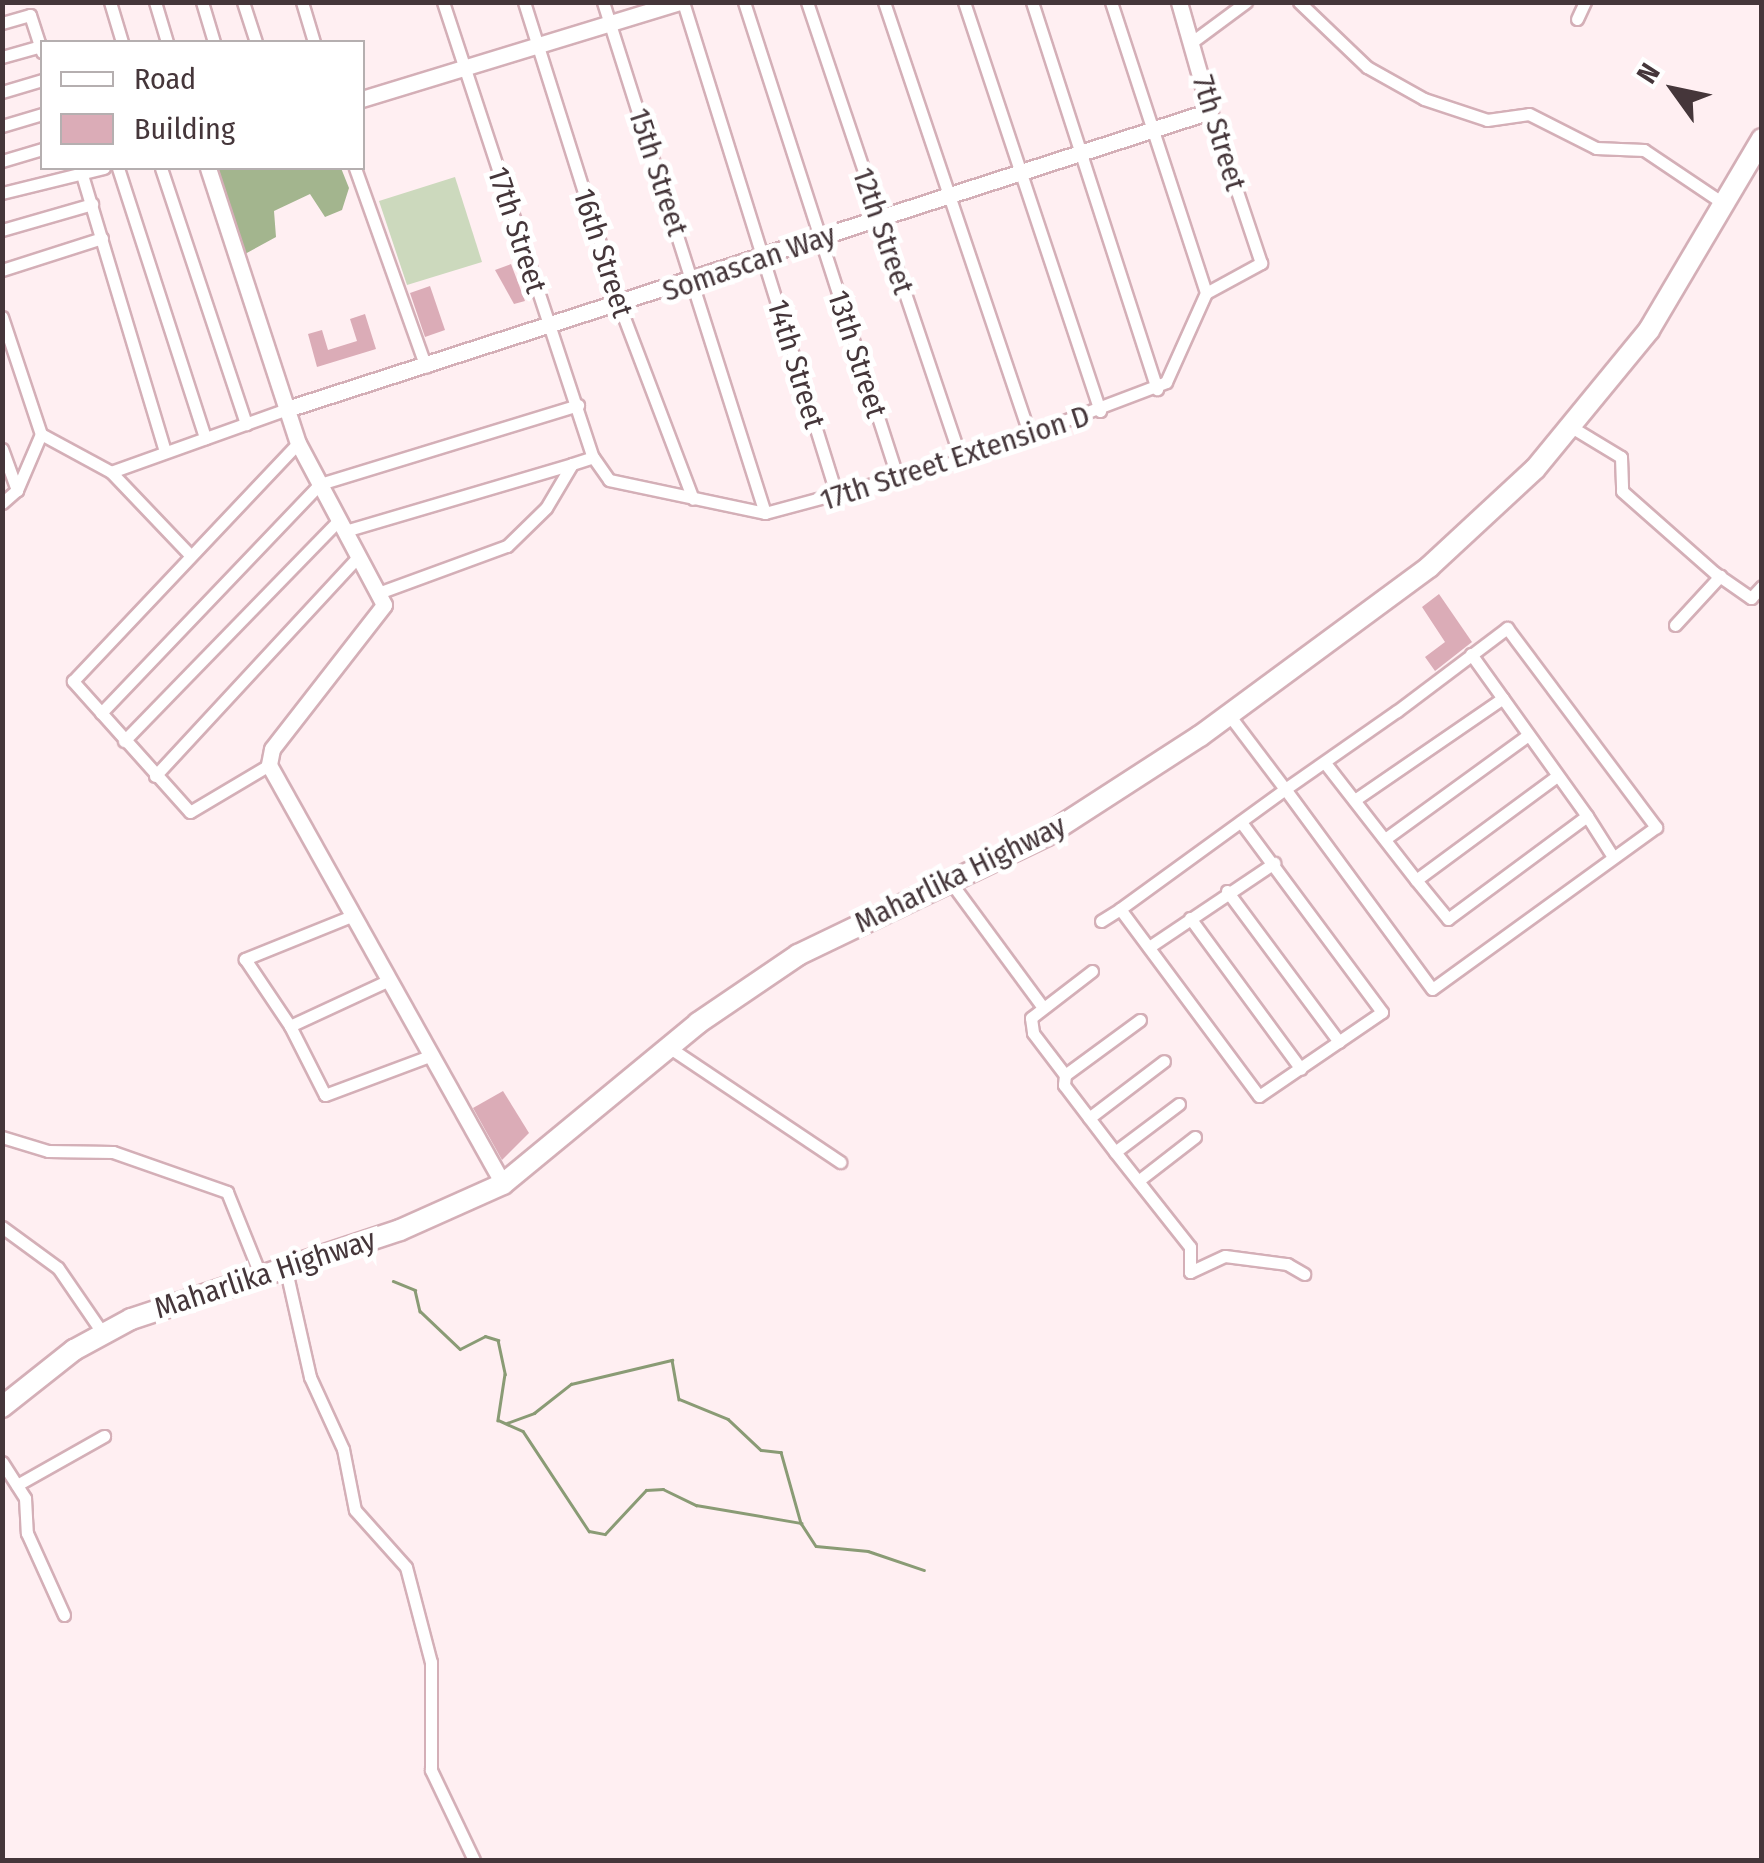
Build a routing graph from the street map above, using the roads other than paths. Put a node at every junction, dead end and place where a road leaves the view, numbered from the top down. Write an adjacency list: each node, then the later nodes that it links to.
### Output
1 (110, 2): 23 (street)
2 (154, 2): 24 (street)
3 (202, 2): 25 (street)
4 (243, 2): 26 (street)
5 (302, 2): 27 (street)
6 (443, 2): 33 (street, 17th Street)
7 (524, 2): 30 (street, 16th Street)
8 (603, 2): 22 (street, 15th Street)
9 (681, 2): 22 (street); 59 (street, 14th Street)
10 (744, 2): 58 (street, 13th Street)
11 (806, 2): 55 (street, 12th Street)
12 (884, 2): 52 (street)
13 (964, 2): 50 (street)
14 (1032, 2): 43 (street)
15 (1111, 2): 40 (street)
16 (1179, 2): 28 (street, 7th Street)
17 (1246, 2): 28 (street)
18 (1299, 2): 53 (street)
19 (1585, 2): 20 (street)
20 (1577, 19)
21 (2, 23): 29 (street)
22 (610, 24): 30 (street); 61 (street, 15th Street)
23 (121, 40)
24 (166, 40)
25 (213, 40)
26 (255, 40)
27 (313, 40)
28 (1192, 42): 37 (street, 7th Street)
29 (40, 43)
30 (538, 48): 33 (street); 63 (street, 16th Street)
31 (40, 49): 32 (street)
32 (2, 57)
33 (462, 71): 36 (street); 65 (street, 17th Street)
34 (40, 81): 35 (street)
35 (2, 92)
36 (365, 98)
37 (1210, 111): 40 (street, Somascan Way); 62 (street, 7th Street)
38 (40, 115): 39 (street)
39 (2, 126)
40 (1150, 131): 43 (street, Somascan Way); 62 (street)
41 (1762, 139): 53 (highway, Maharlika Highway)
42 (40, 150): 44 (street)
43 (1078, 152): 50 (street, Somascan Way); 67 (street)
44 (2, 161)
45 (81, 170): 51 (street); 54 (street)
46 (119, 170): 75 (street)
47 (162, 170): 71 (street)
48 (209, 170): 69 (street)
49 (356, 170): 66 (street)
50 (1021, 170): 52 (street, Somascan Way); 70 (street)
51 (2, 193)
52 (948, 196): 55 (street, Somascan Way); 73 (street)
53 (1720, 201): 72 (highway, Maharlika Highway)
54 (92, 204): 56 (street); 57 (street)
55 (878, 219): 58 (street, Somascan Way); 80 (street, 12th Street)
56 (2, 230)
57 (102, 238): 60 (street); 78 (street)
58 (820, 238): 59 (street, Somascan Way); 83 (street, 13th Street)
59 (763, 257): 61 (street, Somascan Way); 86 (street, 14th Street)
60 (2, 270)
61 (693, 282): 63 (street, Somascan Way); 89 (street, 15th Street)
62 (1206, 293): 67 (street)
63 (620, 308): 65 (street, Somascan Way); 87 (street, 16th Street)
64 (2, 316): 74 (street)
65 (550, 329): 66 (street, Somascan Way); 68 (street, 17th Street)
66 (426, 367): 69 (street, Somascan Way)
67 (1157, 389): 70 (street, 17th Street Extension D)
68 (578, 405): 79 (street, 17th Street); 84 (street)
69 (287, 410): 71 (street); 76 (street)
70 (1100, 411): 73 (street, 17th Street Extension D)
71 (246, 424): 75 (street)
72 (1573, 428): 93 (street); 100 (highway, Maharlika Highway)
73 (1029, 432): 80 (street, 17th Street Extension D)
74 (41, 434): 82 (street); 85 (street)
75 (206, 438): 78 (street)
76 (298, 444): 84 (street); 91 (street)
77 (2, 449): 85 (street)
78 (165, 451): 82 (street)
79 (593, 457): 81 (street); 87 (street, 17th Street Extension D)
80 (961, 460): 83 (street, 17th Street Extension D)
81 (572, 464): 90 (street); 95 (street)
82 (111, 472): 91 (street)
83 (897, 477): 86 (street, 17th Street Extension D)
84 (320, 484): 90 (street); 99 (street)
85 (16, 490): 88 (street)
86 (836, 496): 89 (street, 17th Street Extension D)
87 (693, 500): 89 (street, 17th Street Extension D)
88 (2, 504)
89 (766, 513)
90 (342, 525): 92 (street); 102 (street)
91 (190, 554): 99 (street)
92 (358, 556): 95 (street); 105 (street)
93 (1720, 576): 94 (street); 96 (street)
94 (1762, 586)
95 (381, 592): 104 (street)
96 (1676, 624)
97 (1471, 654): 98 (street); 103 (street); 112 (street)
98 (1503, 698): 101 (street); 108 (street)
99 (101, 712): 102 (street)
100 (1229, 714): 107 (street); 114 (highway, Maharlika Highway)
101 (1528, 735): 106 (street); 111 (street)
102 (124, 741): 105 (street)
103 (1325, 763): 107 (street); 108 (street)
104 (269, 764): 105 (street); 118 (street)
105 (155, 776)
106 (1557, 776): 109 (street); 115 (street)
107 (1284, 789): 110 (street); 112 (street)
108 (1356, 799): 111 (street)
109 (1587, 816): 112 (street); 115 (street)
110 (1241, 822): 113 (street); 117 (street)
111 (1385, 839): 115 (street)
112 (1613, 857)
113 (1274, 863): 116 (street); 127 (street)
114 (948, 880): 124 (street); 128 (highway, Maharlika Highway)
115 (1416, 880)
116 (1227, 892): 119 (street); 127 (street)
117 (1120, 909): 120 (street); 121 (street)
118 (354, 915): 123 (street); 126 (street)
119 (1190, 918): 121 (street); 131 (street)
120 (1100, 921)
121 (1149, 947): 131 (street)
122 (1092, 971): 124 (street)
123 (387, 981): 126 (street); 129 (street)
124 (1041, 1005): 132 (street)
125 (1140, 1020): 132 (street)
126 (290, 1026): 129 (street)
127 (1340, 1042): 131 (street)
128 (670, 1048): 138 (street); 140 (highway, Maharlika Highway)
129 (432, 1055): 140 (street)
130 (1164, 1062): 134 (street)
131 (1300, 1069)
132 (1065, 1075): 134 (street)
133 (1179, 1104): 137 (street)
134 (1089, 1118): 137 (street)
135 (2, 1137): 143 (street)
136 (1195, 1137): 139 (street)
137 (1116, 1152): 139 (street)
138 (840, 1162)
139 (1138, 1181): 144 (street)
140 (503, 1184): 142 (highway, Maharlika Highway)
141 (2, 1227): 145 (street)
142 (285, 1266): 143 (highway, Maharlika Highway); 151 (street)
143 (260, 1274): 145 (highway, Maharlika Highway)
144 (1304, 1274)
145 (102, 1332): 146 (highway, Maharlika Highway)
146 (2, 1408)
147 (104, 1436): 149 (street)
148 (2, 1462): 149 (street)
149 (18, 1485): 150 (street)
150 (64, 1615)
151 (474, 1860)

